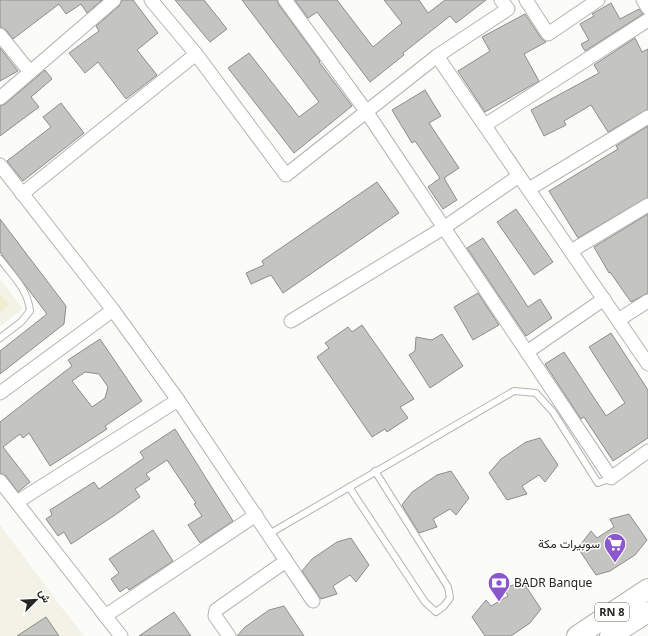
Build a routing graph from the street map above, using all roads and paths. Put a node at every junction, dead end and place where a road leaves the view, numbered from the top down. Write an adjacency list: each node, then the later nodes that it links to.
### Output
1 (114, 0): 14 (street)
2 (151, 0): 12 (street)
3 (285, 0): 16 (street)
4 (520, 0): 8 (street)
5 (526, 0): 6 (street)
6 (598, 0)
7 (643, 0): 9 (street)
8 (505, 4): 13 (street)
9 (648, 8)
10 (648, 20): 18 (street)
11 (0, 35): 14 (street)
12 (196, 54): 16 (street); 22 (street)
13 (437, 56): 16 (street); 18 (street)
14 (30, 72): 15 (street)
15 (0, 98)
16 (366, 111): 24 (street)
17 (648, 117): 21 (street)
18 (485, 125): 20 (street)
19 (0, 165): 22 (street)
20 (519, 176): 21 (street); 24 (street)
21 (529, 189): 25 (street)
22 (22, 194): 29 (street)
23 (648, 206): 25 (street)
24 (445, 227): 31 (street); 33 (street)
25 (571, 251): 27 (street)
26 (0, 259): 32 (lane)
27 (604, 299): 30 (street); 33 (street)
28 (648, 301): 30 (street)
29 (113, 310): 35 (street); 36 (street)
30 (618, 320): 34 (street)
31 (291, 321)
32 (0, 338)
33 (527, 352): 39 (street)
34 (648, 364)
35 (0, 393)
36 (178, 400): 42 (street); 43 (street)
37 (648, 451): 39 (street)
38 (375, 471): 39 (lane); 41 (lane); 41 (lane)
39 (611, 478)
40 (0, 480): 42 (street)
41 (349, 487): 44 (lane)
42 (17, 502): 49 (street)
43 (256, 515): 44 (street); 49 (street)
44 (268, 534): 45 (street)
45 (286, 561): 47 (street); 51 (street)
46 (648, 589): 52 (main road, RN 8)
47 (313, 601)
48 (648, 612): 53 (main road, RN 8)
49 (105, 616): 50 (street)
50 (121, 636)
51 (229, 636)
52 (577, 636)
53 (610, 636)

